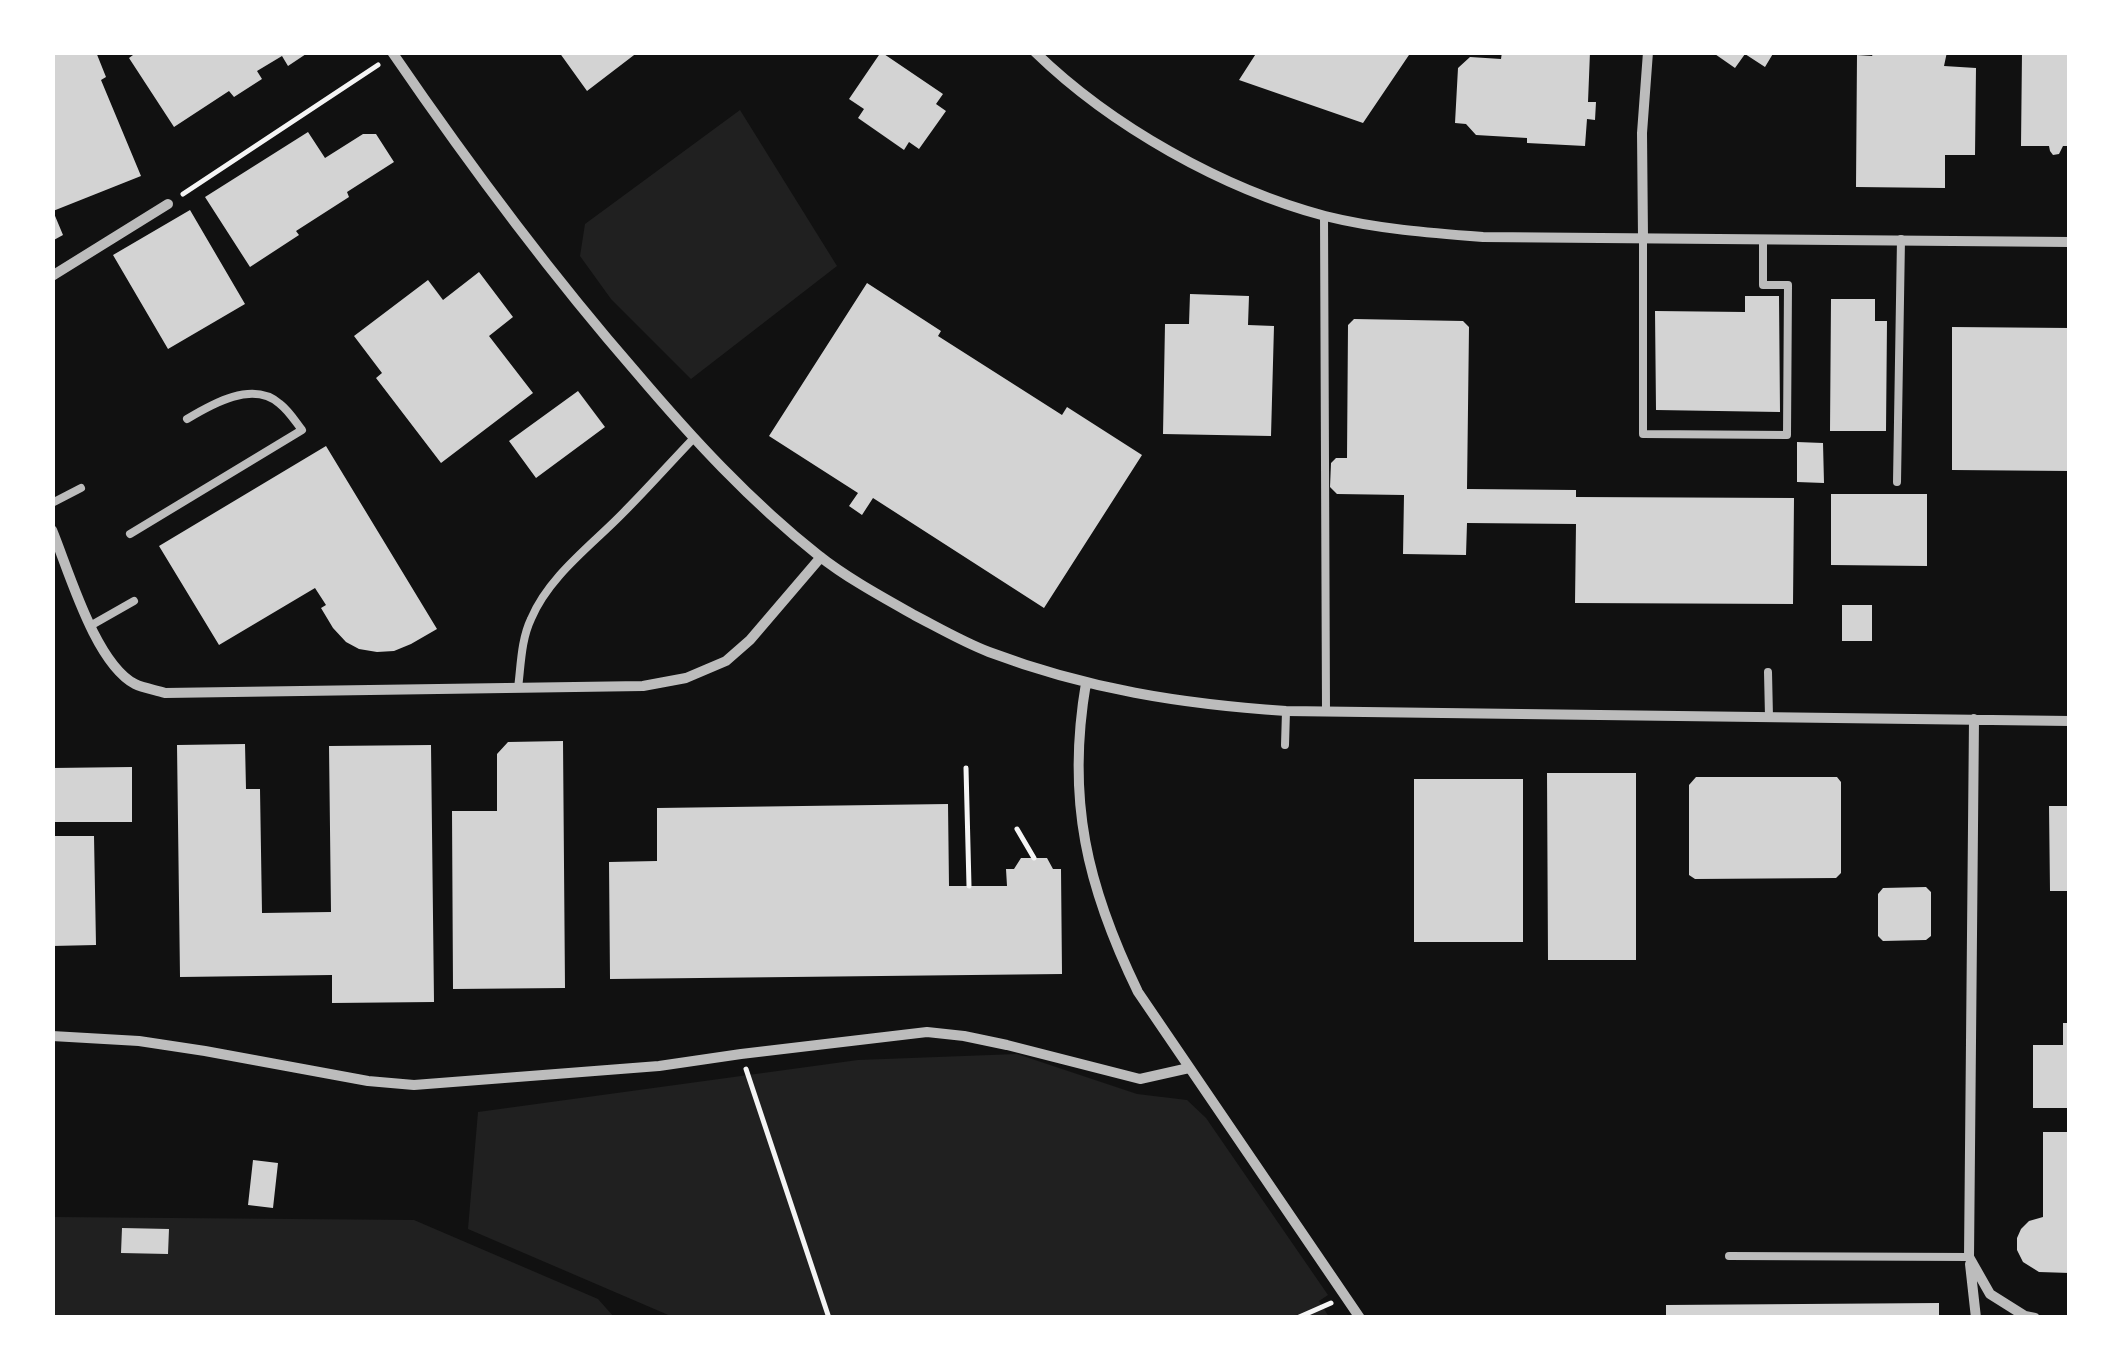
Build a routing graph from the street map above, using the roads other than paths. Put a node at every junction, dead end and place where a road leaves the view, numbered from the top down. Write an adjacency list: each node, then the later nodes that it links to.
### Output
1 (1036, 52): 5 (street)
2 (1648, 52): 6 (street)
3 (392, 54): 12 (street)
4 (168, 204): 10 (street)
5 (1324, 216): 6 (street); 25 (lane)
6 (1643, 238): 7 (street); 7 (lane)
7 (1763, 239): 8 (street)
8 (1902, 240): 9 (street); 13 (lane)
9 (2070, 242)
10 (52, 276)
11 (187, 418): 17 (lane)
12 (693, 438): 18 (street); 23 (lane)
13 (1897, 482)
14 (81, 488): 15 (lane)
15 (52, 503)
16 (52, 530): 20 (street)
17 (130, 534)
18 (821, 557): 22 (street); 23 (street)
19 (134, 601): 20 (lane)
20 (90, 626): 23 (street)
21 (1768, 672): 26 (lane)
22 (1086, 683): 24 (street); 31 (street)
23 (518, 688)
24 (1286, 711): 25 (street); 29 (lane)
25 (1326, 711): 26 (street)
26 (1769, 717): 27 (street)
27 (1974, 719): 28 (street); 33 (street)
28 (2070, 721)
29 (1285, 745)
30 (52, 1036): 31 (street)
31 (1189, 1068): 34 (street)
32 (1729, 1256): 33 (lane)
33 (1970, 1258): 35 (street); 36 (street)
34 (1360, 1318)
35 (1976, 1318)
36 (2034, 1318)

